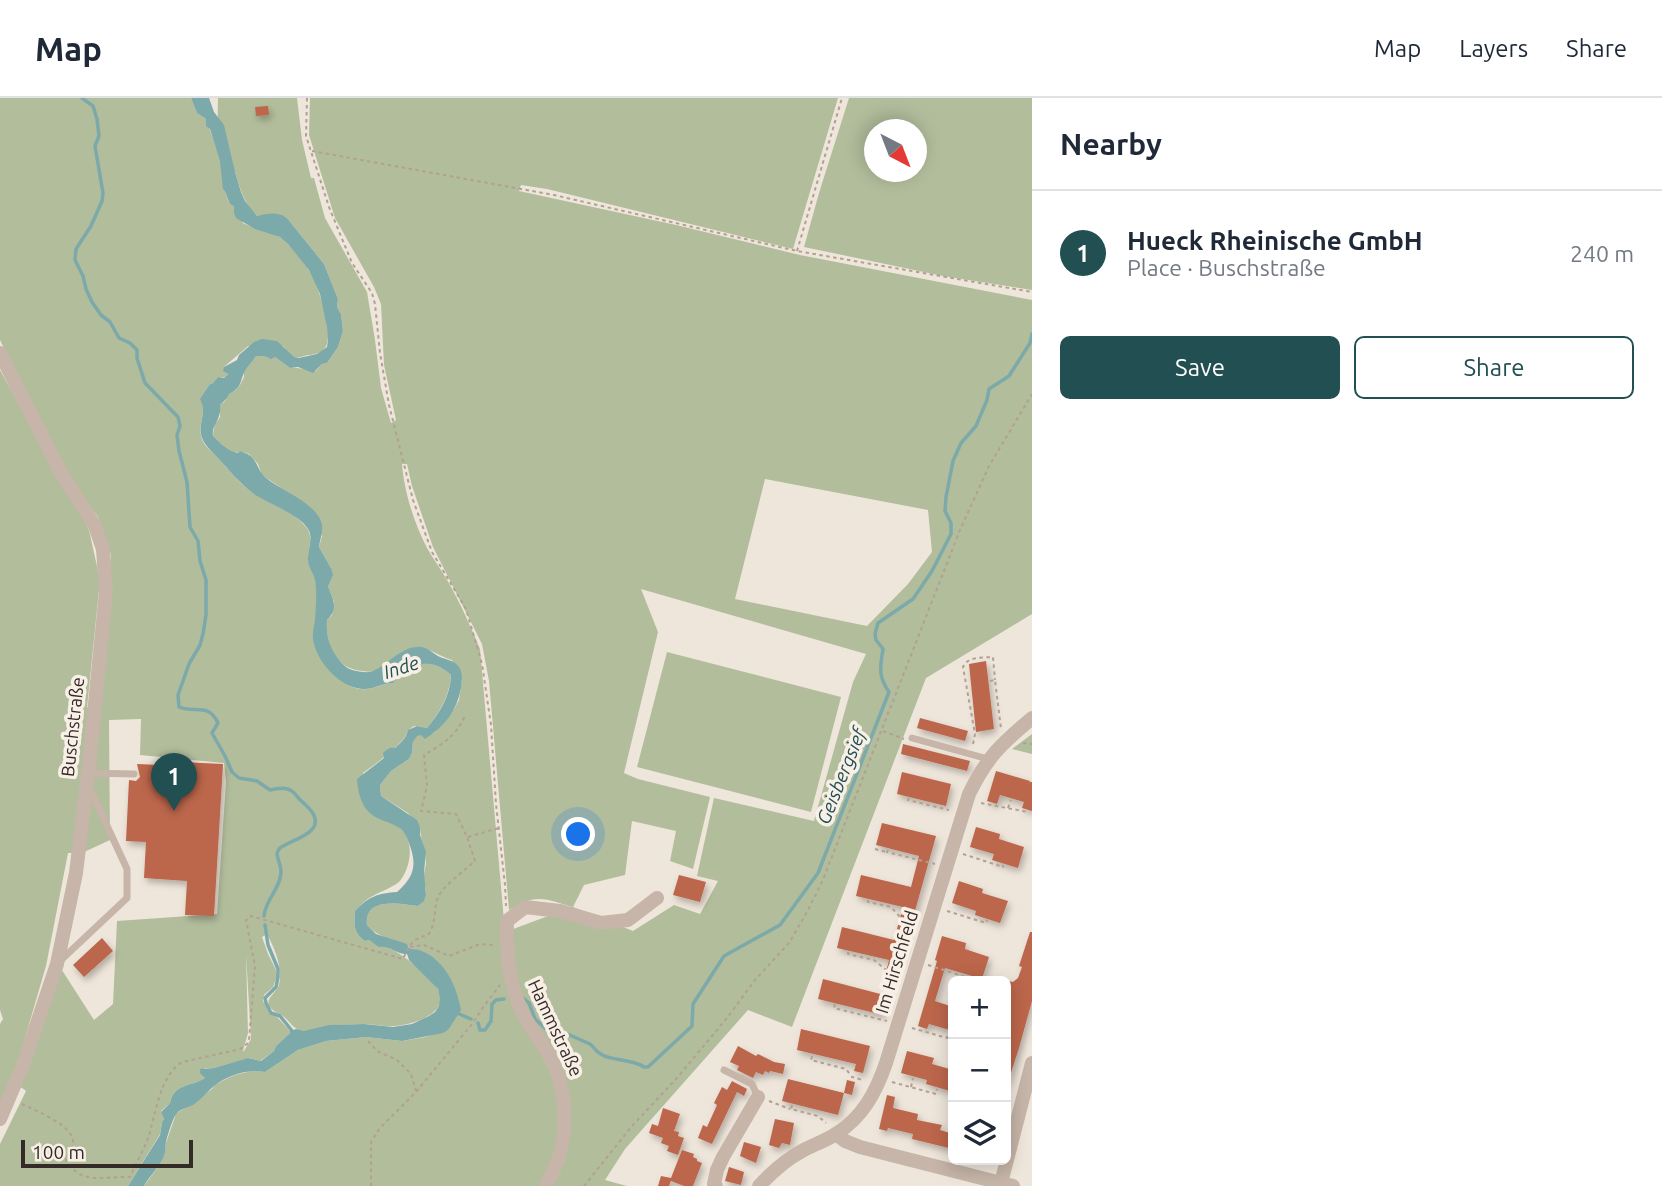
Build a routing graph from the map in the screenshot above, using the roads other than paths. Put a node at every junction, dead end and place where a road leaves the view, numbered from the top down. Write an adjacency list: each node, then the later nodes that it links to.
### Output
1 (0, 353): 5 (street, Buschstraße)
2 (1032, 718): 4 (street, Im Hirschfeld)
3 (912, 738): 4 (lane)
4 (988, 759): 13 (street, Im Hirschfeld)
5 (88, 774): 6 (lane); 8 (street, Buschstraße); 8 (lane)
6 (134, 774)
7 (657, 898): 15 (street, Hammstraße)
8 (57, 964): 12 (street, Buschstraße)
9 (1032, 1063): 14 (street)
10 (724, 1070): 11 (lane)
11 (758, 1097): 16 (street)
12 (0, 1119)
13 (836, 1134): 14 (street); 17 (street, Im Hirschfeld)
14 (1007, 1184)
15 (546, 1186)
16 (716, 1186)
17 (759, 1186)

